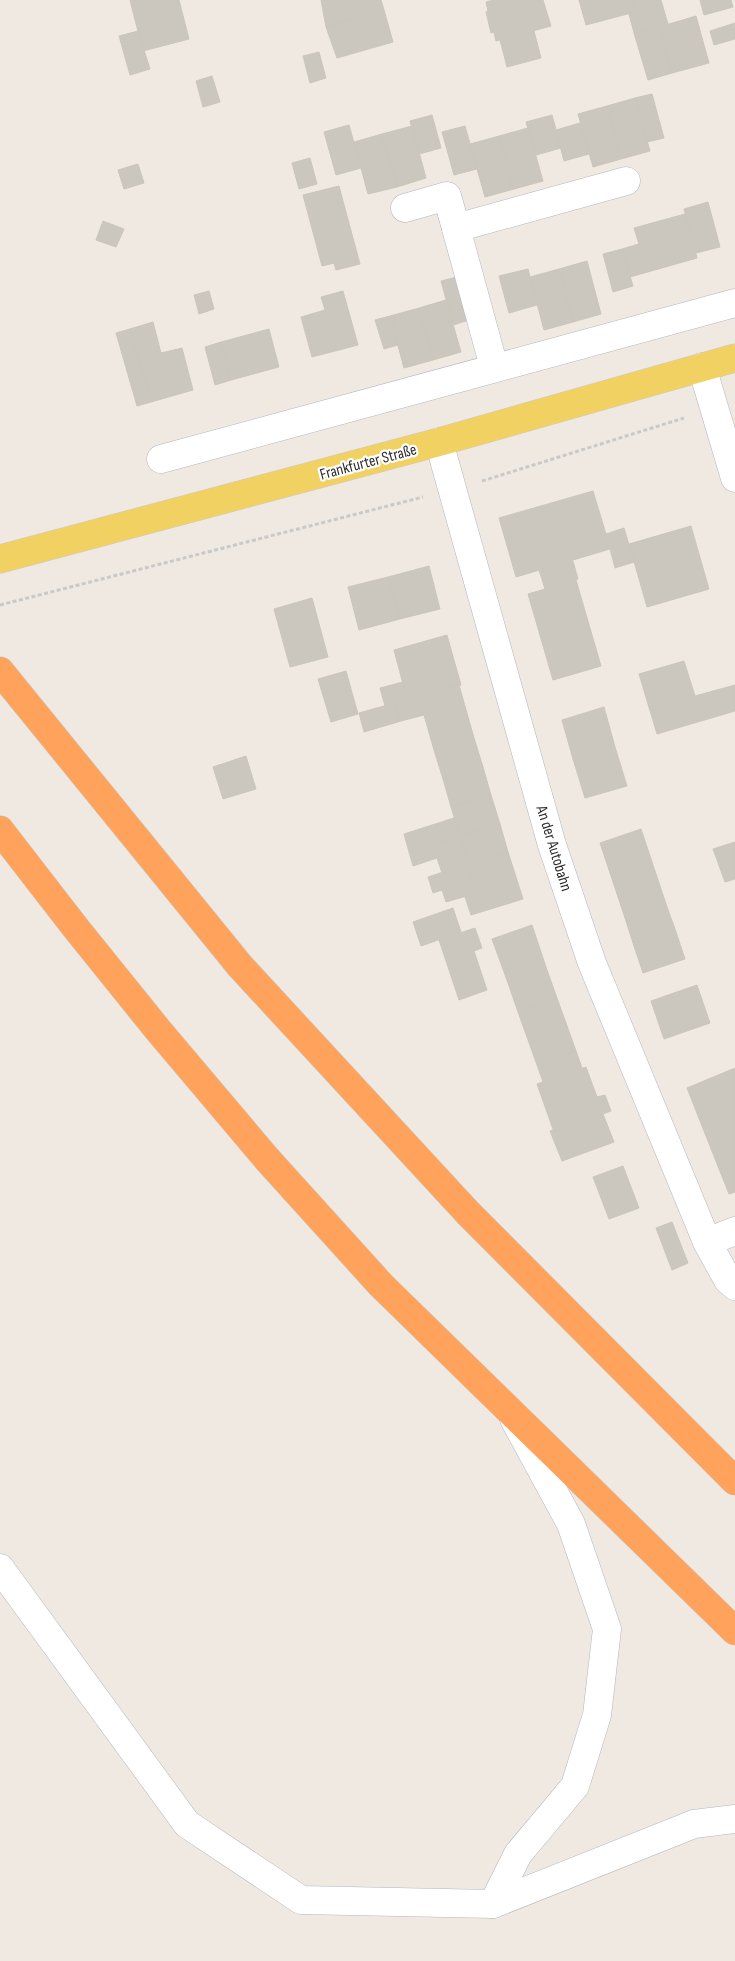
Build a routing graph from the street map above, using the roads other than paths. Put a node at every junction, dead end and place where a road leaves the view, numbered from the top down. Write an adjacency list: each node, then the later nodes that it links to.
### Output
1 (626, 181): 3 (street)
2 (404, 208): 3 (street)
3 (456, 228): 6 (street)
4 (735, 302): 6 (street)
5 (735, 358): 7 (main road, Frankfurter Straße)
6 (494, 368): 9 (street)
7 (702, 368): 8 (main road, Frankfurter Straße); 10 (street)
8 (439, 442): 11 (main road, Frankfurter Straße); 15 (street, An der Autobahn)
9 (161, 459)
10 (735, 478)
11 (0, 559)
12 (0, 671): 18 (highway)
13 (0, 830): 17 (highway)
14 (735, 1231): 15 (street)
15 (706, 1242): 16 (street, An der Autobahn)
16 (735, 1286)
17 (511, 1412): 20 (highway); 22 (street)
18 (735, 1481)
19 (0, 1568): 22 (street)
20 (735, 1631)
21 (735, 1819): 22 (street)
22 (493, 1904)

